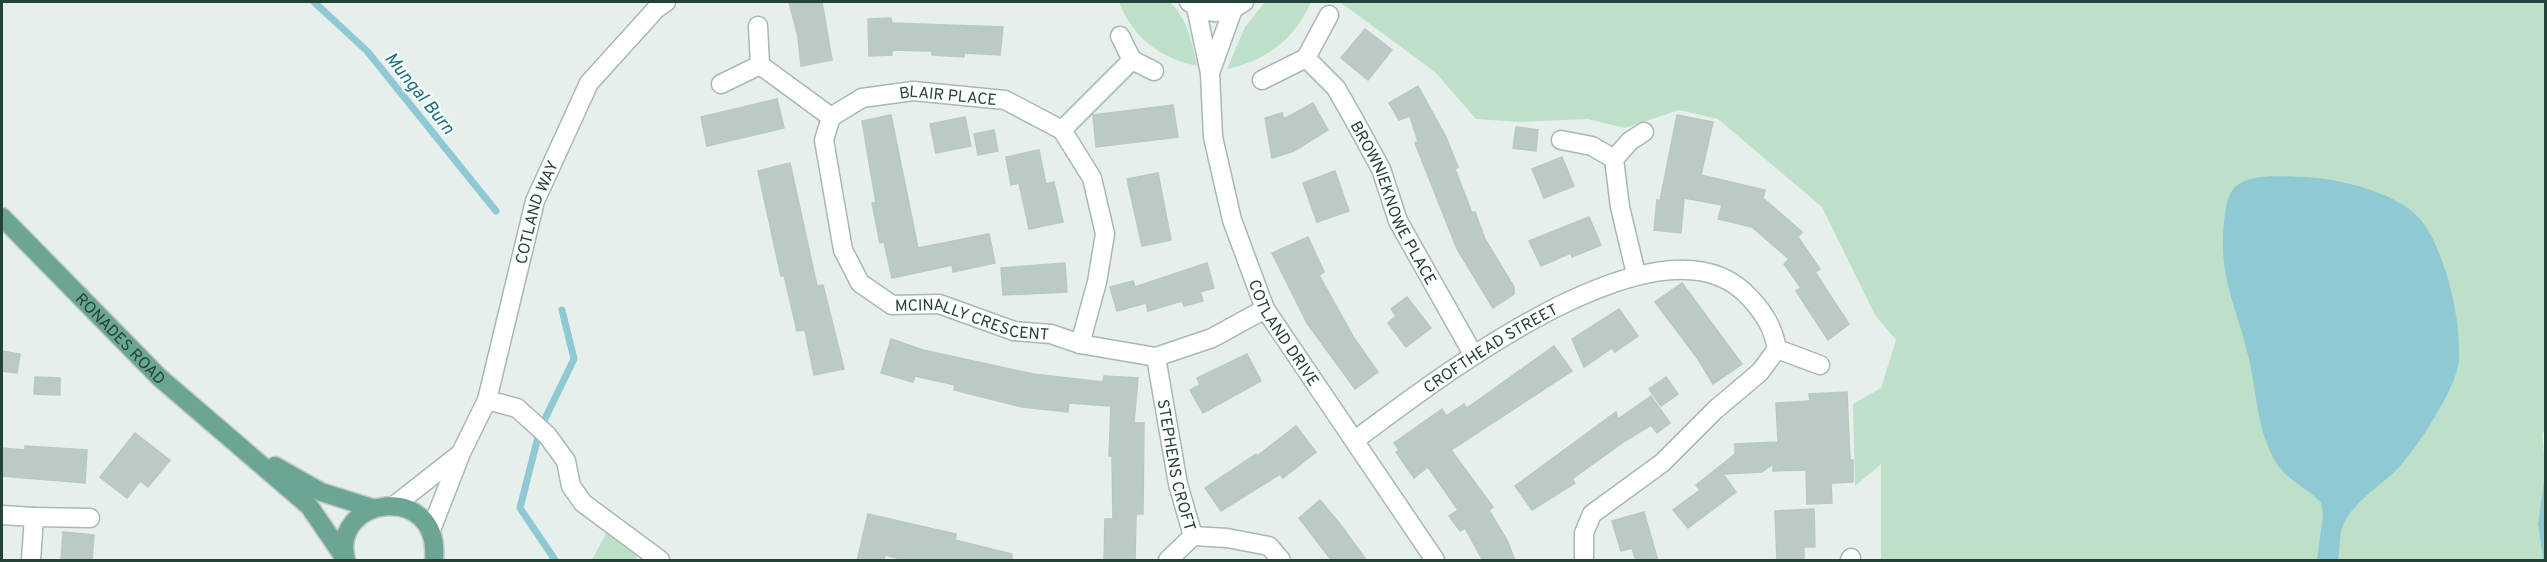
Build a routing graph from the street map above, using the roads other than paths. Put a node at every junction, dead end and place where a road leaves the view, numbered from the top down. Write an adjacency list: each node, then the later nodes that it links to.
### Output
1 (666, 2): 27 (street, COTLAND WAY)
2 (1193, 4): 3 (street, COTLAND DRIVE); 11 (street, COTLAND DRIVE)
3 (1238, 5): 11 (street, COTLAND DRIVE)
4 (1329, 15): 7 (street)
5 (758, 26): 9 (street)
6 (1120, 36): 8 (street)
7 (1306, 58): 12 (street); 24 (street, BROWNIEKNOWE PLACE)
8 (1132, 60): 10 (street); 15 (street)
9 (760, 65): 13 (street); 14 (street)
10 (1154, 71)
11 (1210, 74): 21 (street, COTLAND DRIVE)
12 (1262, 80)
13 (721, 84)
14 (831, 117): 15 (street, BLAIR PLACE); 22 (street, MCINALLY CRESCENT)
15 (1062, 130): 22 (street)
16 (1644, 132): 18 (street)
17 (1561, 140): 18 (street)
18 (1614, 159): 20 (street)
19 (2, 217): 29 (main road, RONADES ROAD)
20 (1636, 274): 23 (street, CROFTHEAD STREET); 24 (street, CROFTHEAD STREET)
21 (1265, 309): 25 (street, MCINALLY CRESCENT); 28 (street, COTLAND DRIVE)
22 (1080, 344): 25 (street, MCINALLY CRESCENT)
23 (1777, 349): 26 (street); 45 (street)
24 (1473, 354): 28 (street, CROFTHEAD STREET)
25 (1156, 357): 37 (street, STEPHENS CROFT)
26 (1821, 365)
27 (487, 399): 30 (street, COTLAND WAY); 41 (street)
28 (1355, 440): 44 (street, COTLAND DRIVE)
29 (248, 451): 32 (main road, RONADES ROAD); 38 (main road, RONADES ROAD)
30 (461, 453): 31 (street, COTLAND WAY); 36 (street, COTLAND WAY)
31 (395, 505): 32 (main road); 36 (main road)
32 (372, 508): 38 (main road)
33 (2, 514): 34 (street)
34 (34, 517): 35 (street); 39 (street)
35 (90, 518)
36 (431, 530): 40 (main road)
37 (1193, 536): 42 (street, STEPHENS CROFT); 43 (street)
38 (345, 559)
39 (31, 561)
40 (434, 561)
41 (660, 561)
42 (1168, 561)
43 (1281, 561)
44 (1435, 561)
45 (1584, 561)

